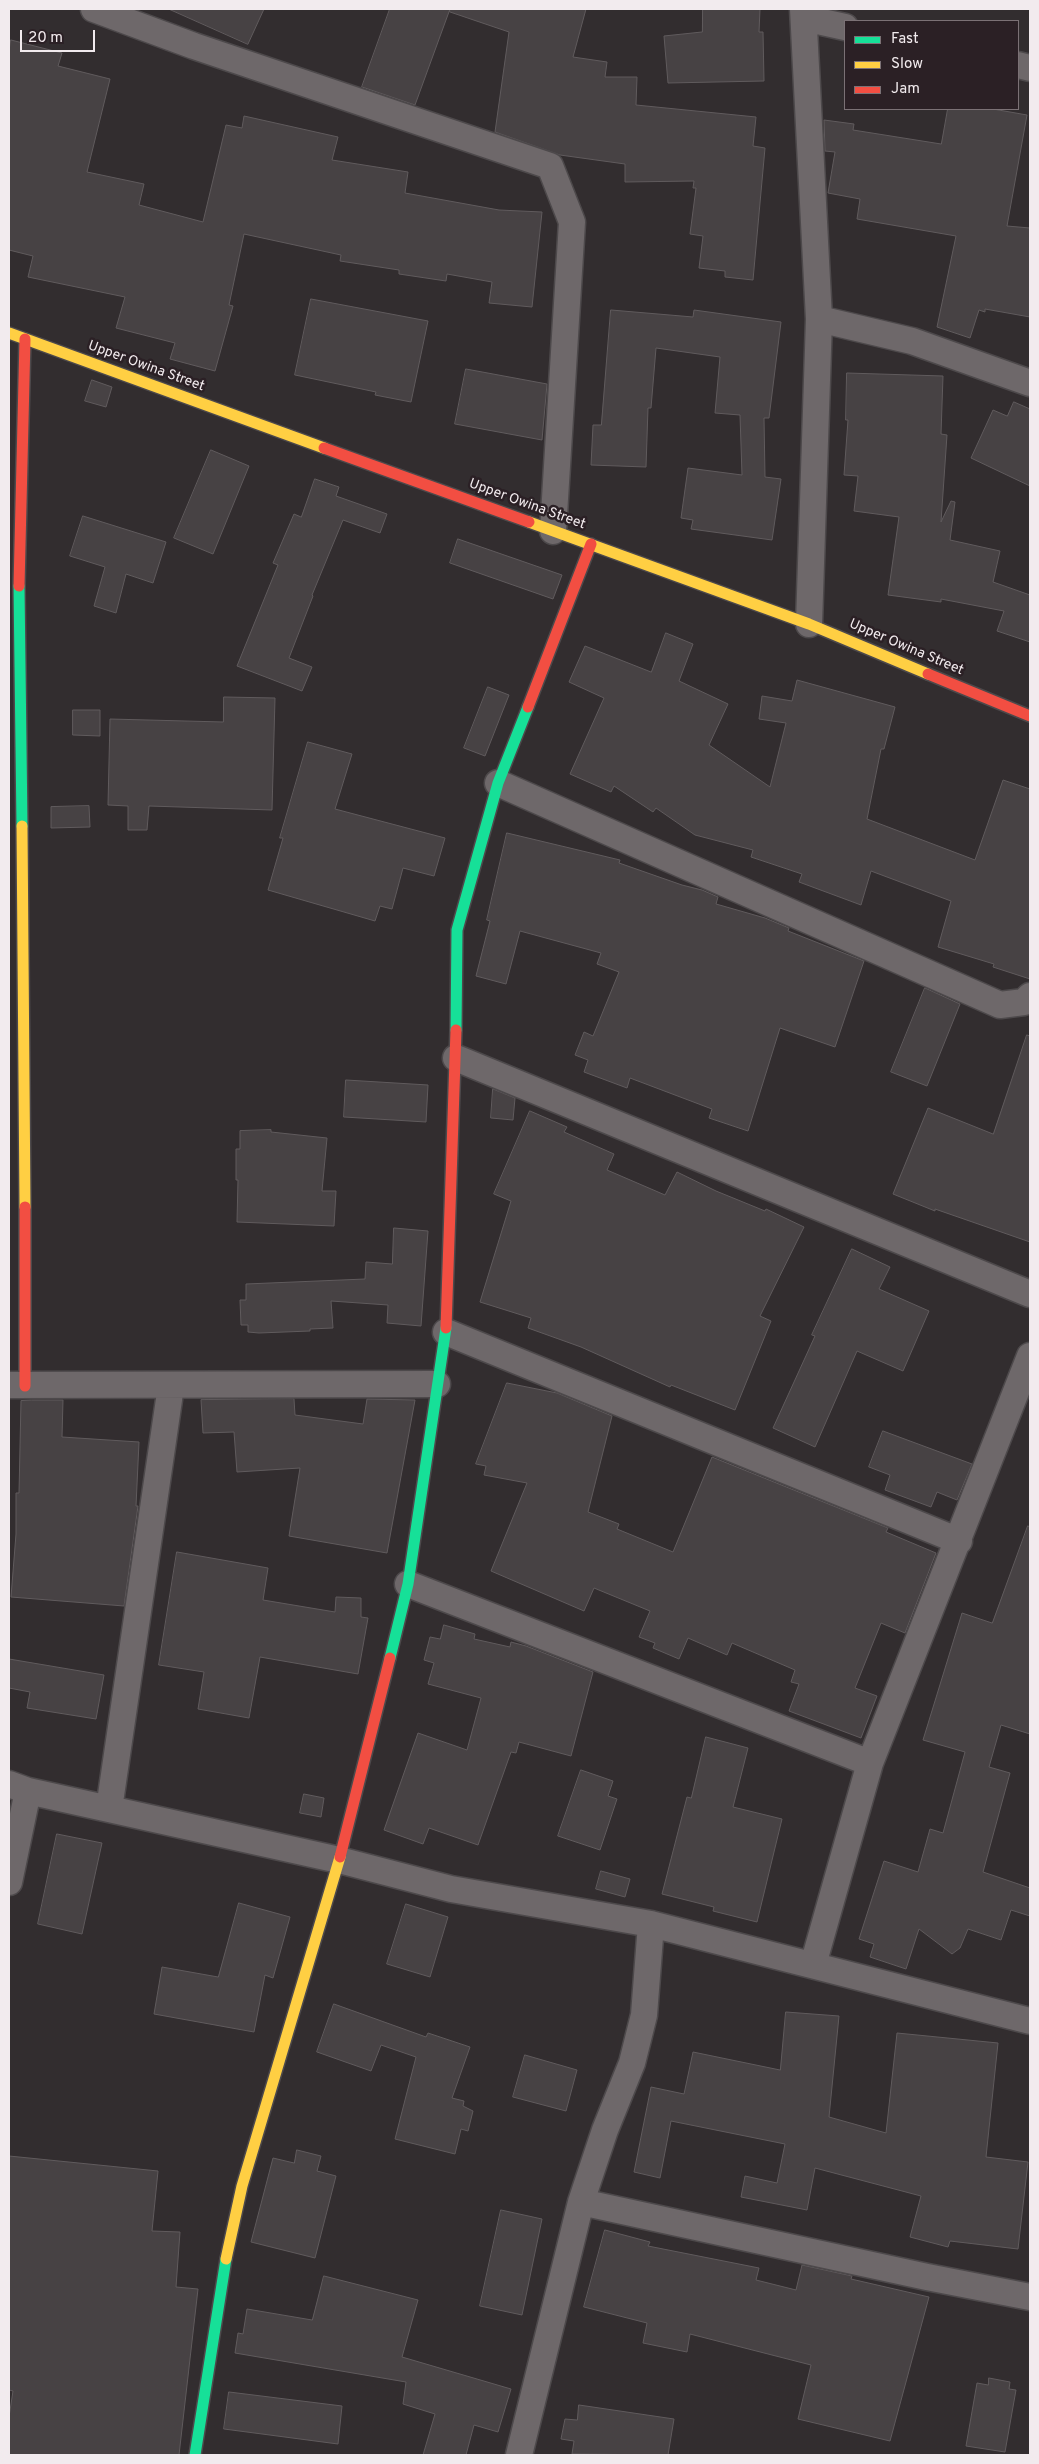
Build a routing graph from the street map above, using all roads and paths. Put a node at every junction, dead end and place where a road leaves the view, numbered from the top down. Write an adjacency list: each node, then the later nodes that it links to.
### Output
1 (94, 9): 8 (street)
2 (804, 14): 3 (street); 4 (street)
3 (844, 27)
4 (819, 319): 7 (street); 11 (street)
5 (9, 333): 6 (street, Upper Owina Street)
6 (26, 339): 8 (street, Upper Owina Street); 10 (street)
7 (1030, 383)
8 (553, 531): 9 (street, Upper Owina Street)
9 (591, 544): 11 (street, Upper Owina Street); 13 (street)
10 (13, 616): 15 (street)
11 (809, 624): 12 (street, Upper Owina Street)
12 (1030, 716)
13 (498, 783): 14 (street); 16 (street)
14 (1030, 996)
15 (17, 1010): 21 (street)
16 (456, 1058): 17 (street); 18 (street)
17 (1030, 1294)
18 (446, 1332): 20 (street); 23 (street)
19 (1030, 1356): 23 (street)
20 (437, 1384): 22 (street); 24 (street)
21 (17, 1385): 22 (street)
22 (171, 1386): 27 (street)
23 (959, 1541): 25 (street)
24 (408, 1584): 25 (street); 28 (street)
25 (870, 1763): 31 (street)
26 (18, 1788): 27 (street); 29 (street)
27 (109, 1809): 28 (street)
28 (339, 1860): 30 (street); 35 (street)
29 (9, 1882)
30 (650, 1924): 31 (street); 33 (street)
31 (813, 1965): 32 (street)
32 (1030, 2021)
33 (581, 2202): 34 (street); 36 (street)
34 (1030, 2297)
35 (196, 2455)
36 (519, 2455)

